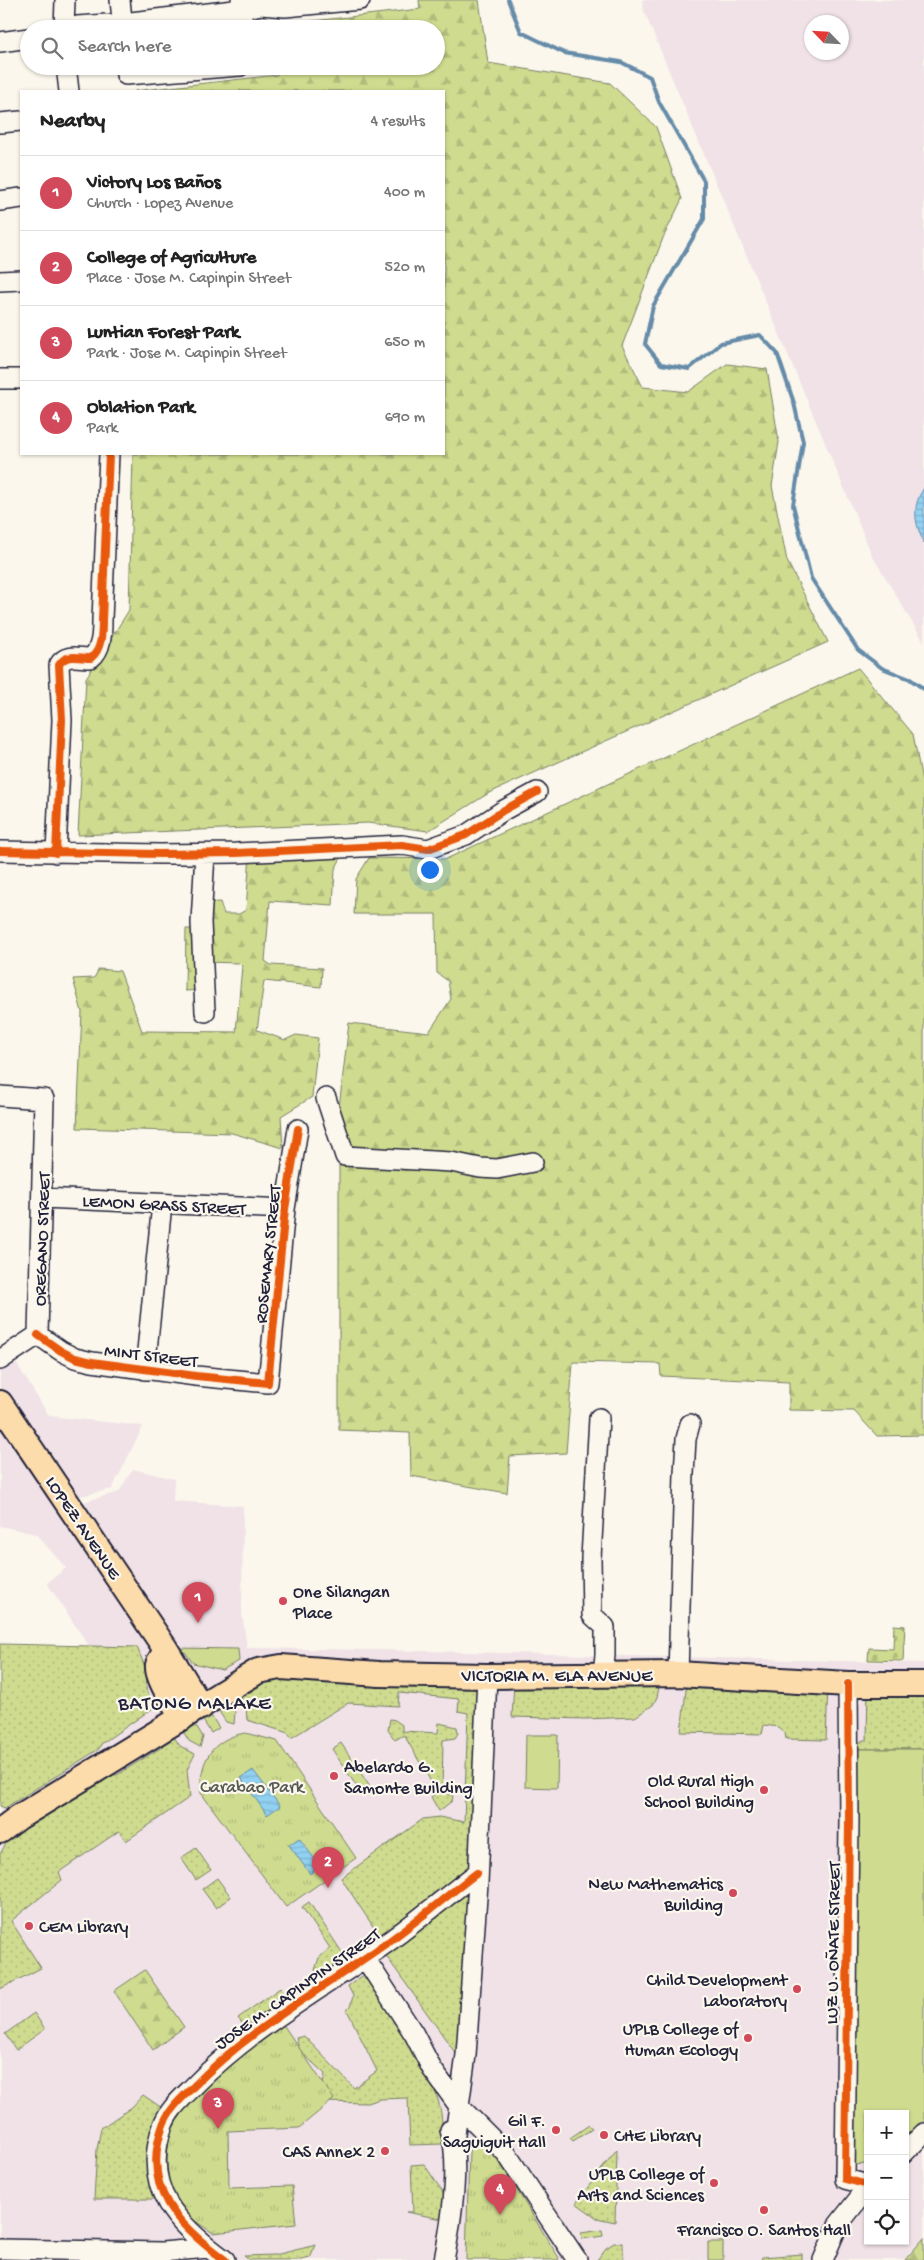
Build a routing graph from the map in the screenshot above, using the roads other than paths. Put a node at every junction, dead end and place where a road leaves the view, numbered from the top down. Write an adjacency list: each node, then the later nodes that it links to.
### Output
1 (65, 0): 6 (street)
2 (77, 0): 7 (street)
3 (120, 0): 8 (street)
4 (360, 0): 5 (street)
5 (242, 5): 9 (street); 10 (street)
6 (71, 20)
7 (74, 20)
8 (122, 20)
9 (156, 20)
10 (243, 20)
11 (20, 39): 12 (street)
12 (0, 42)
13 (67, 75): 15 (street)
14 (80, 75): 16 (street)
15 (69, 90)
16 (81, 90)
17 (20, 121): 18 (street)
18 (0, 123)
19 (20, 198): 20 (street)
20 (0, 201)
21 (20, 280): 22 (street)
22 (0, 281)
23 (0, 379): 24 (street)
24 (20, 379)
25 (109, 455): 28 (street)
26 (538, 792): 29 (street)
27 (0, 851): 28 (street)
28 (56, 853): 29 (street)
29 (205, 854): 30 (street)
30 (205, 1012)
31 (0, 1096): 35 (street, OREGANO STREET)
32 (326, 1098): 34 (street)
33 (298, 1129): 37 (street, ROSEMARY STREET)
34 (533, 1162)
35 (43, 1198): 36 (street, LEMON GRASS STREET); 38 (street, OREGANO STREET)
36 (162, 1204): 37 (street, LEMON GRASS STREET); 40 (street)
37 (285, 1209): 41 (street, ROSEMARY STREET)
38 (38, 1335): 39 (street); 40 (street, MINT STREET)
39 (0, 1360)
40 (145, 1370): 41 (street, MINT STREET)
41 (268, 1383)
42 (0, 1403): 50 (main road, LOPEZ AVENUE)
43 (599, 1418): 46 (street)
44 (690, 1424): 45 (street)
45 (678, 1674): 46 (main road, VICTORIA M. ELA AVENUE); 48 (main road, VICTORIA M. ELA AVENUE)
46 (603, 1675): 47 (main road, VICTORIA M. ELA AVENUE)
47 (487, 1676): 50 (main road, VICTORIA M. ELA AVENUE); 52 (street)
48 (848, 1684): 49 (main road, VICTORIA M. ELA AVENUE); 59 (street, LUZ U. OÑATE STREET)
49 (924, 1684)
50 (192, 1712): 51 (main road, VICTORIA M. ELA AVENUE)
51 (0, 1831)
52 (477, 1873): 53 (street, JOSE M. CAPINPIN STREET); 55 (street)
53 (365, 1958): 54 (street); 62 (street, JOSE M. CAPINPIN STREET)
54 (432, 2069): 55 (street); 57 (street)
55 (458, 2105): 57 (street); 65 (street)
56 (924, 2133): 58 (street)
57 (454, 2142): 64 (street)
58 (909, 2148)
59 (864, 2185)
60 (864, 2191): 66 (street)
61 (0, 2248): 62 (street)
62 (209, 2248): 63 (street, JOSE M. CAPINPIN STREET)
63 (225, 2260)
64 (444, 2260)
65 (577, 2260)
66 (823, 2260)

